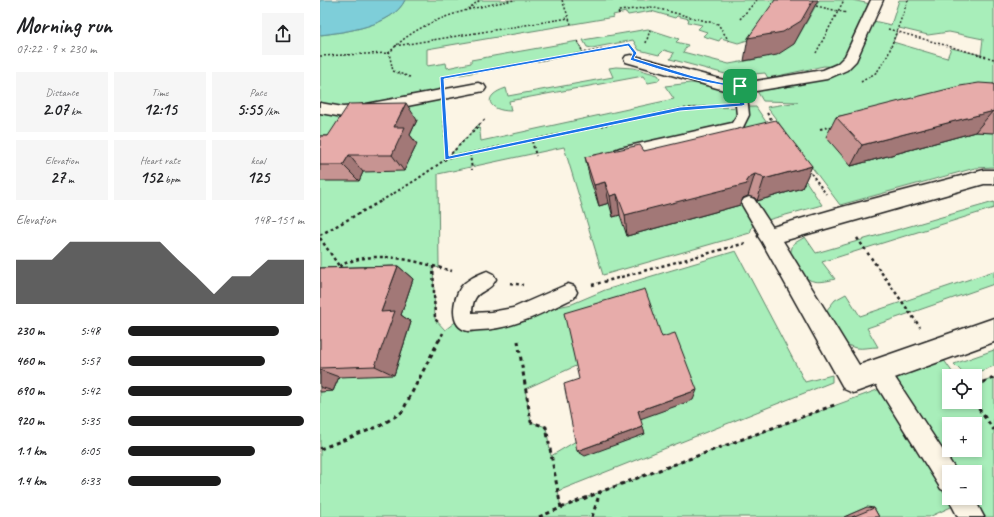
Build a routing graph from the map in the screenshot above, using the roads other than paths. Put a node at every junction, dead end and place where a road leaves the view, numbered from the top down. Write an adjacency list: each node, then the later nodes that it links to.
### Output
1 (877, 0): 3 (street)
2 (631, 59): 3 (street)
3 (740, 86): 6 (lane)
4 (478, 88): 5 (street)
5 (320, 108)
6 (606, 156)
7 (994, 177): 9 (street)
8 (749, 203): 9 (lane)
9 (769, 236): 13 (street)
10 (487, 279): 11 (lane)
11 (568, 292)
12 (994, 330): 13 (street)
13 (879, 371): 14 (lane)
14 (942, 470)
15 (964, 505): 16 (lane)
16 (972, 517)

